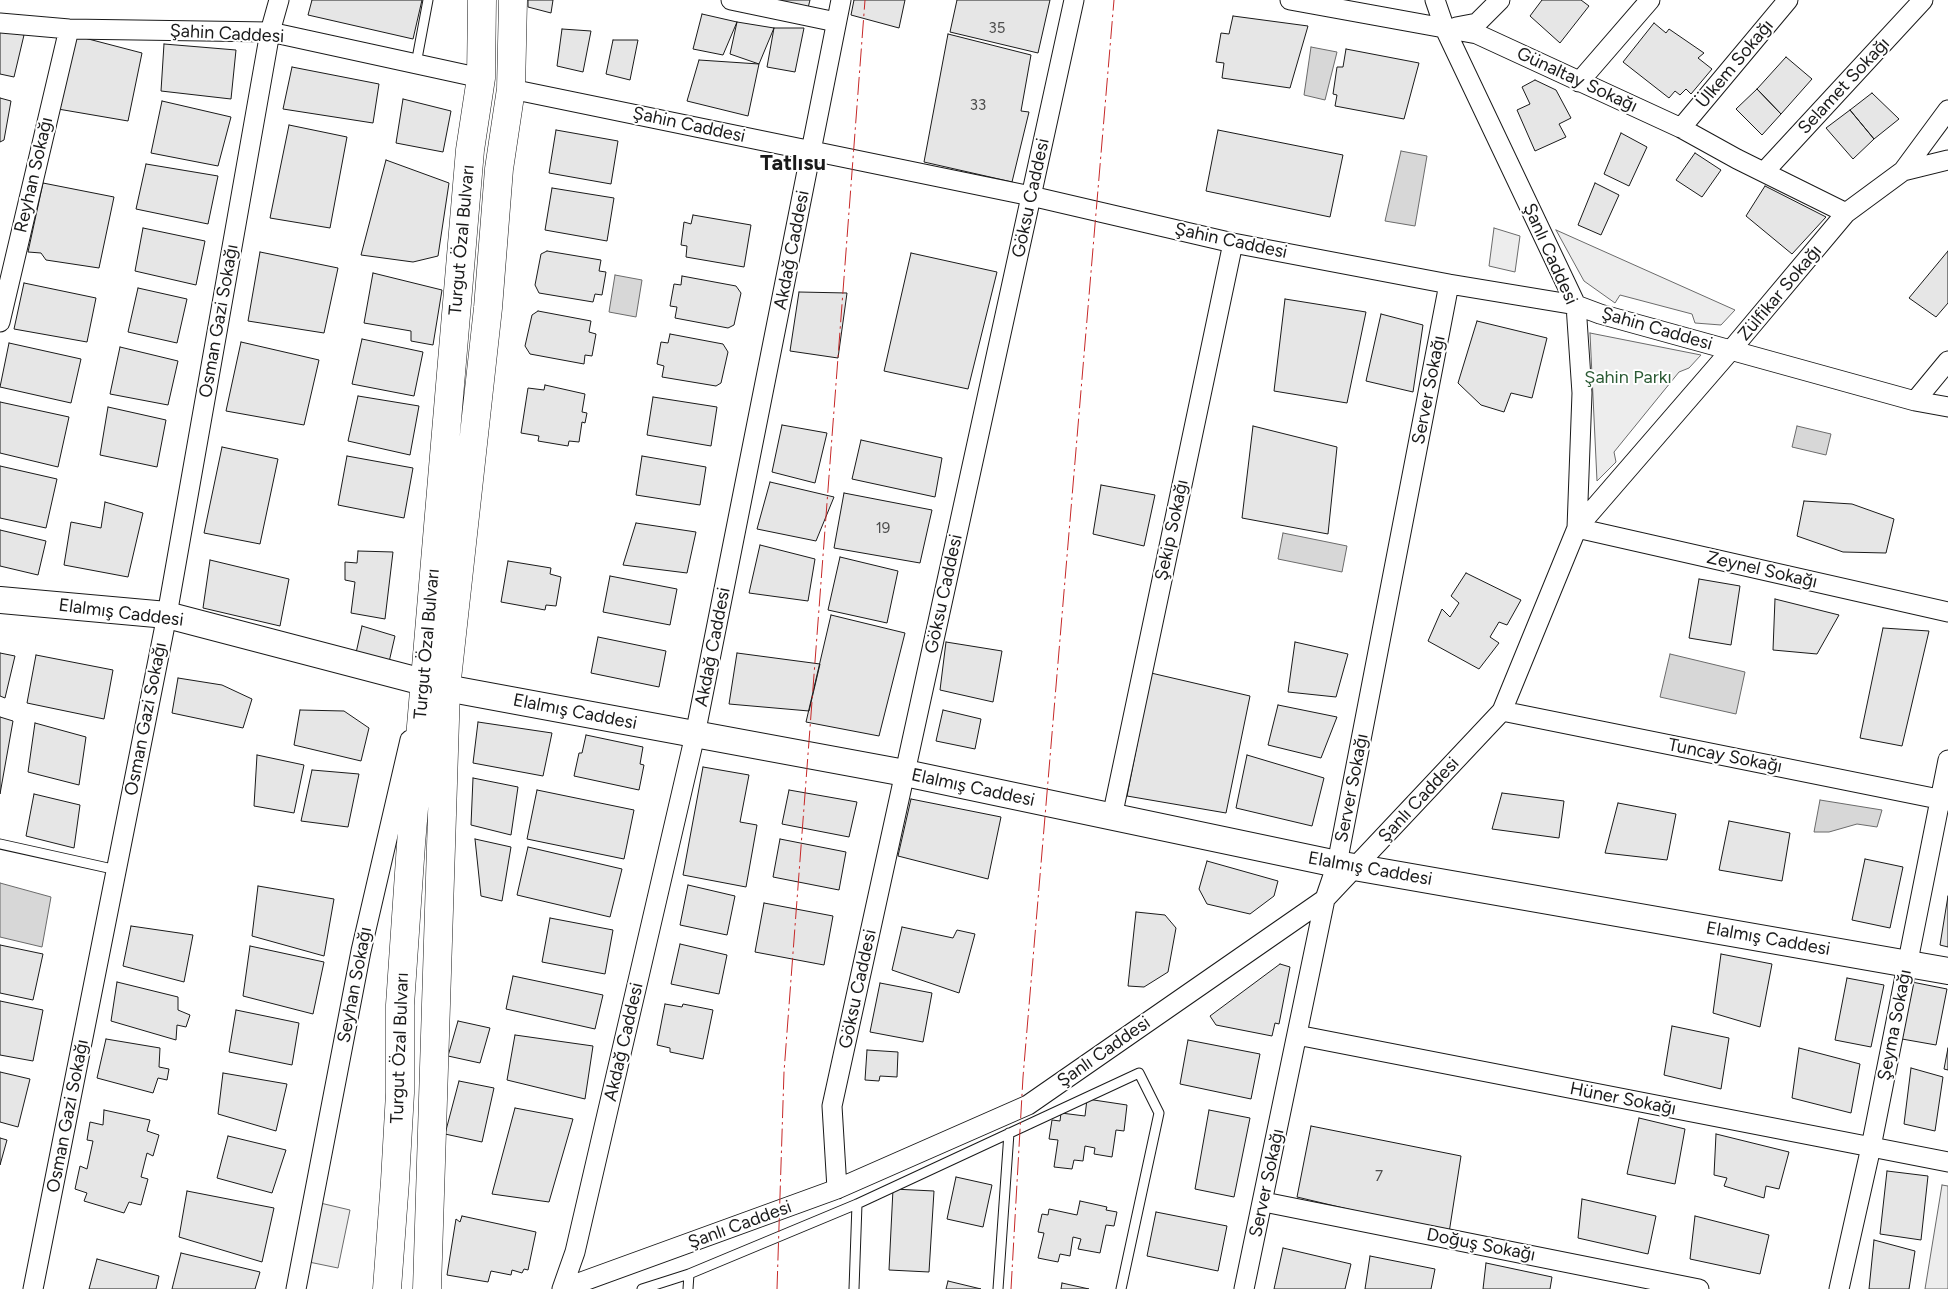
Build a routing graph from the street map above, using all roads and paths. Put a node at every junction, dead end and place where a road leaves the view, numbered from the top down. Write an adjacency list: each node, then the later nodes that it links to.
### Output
1 (279, 0): 18 (street, Osman Gazi Sokağı)
2 (428, 0): 19 (lane)
3 (482, 0): 20 (main road, Turgut Özal Bulvarı)
4 (513, 0): 22 (main road, Turgut Özal Bulvarı)
5 (730, 0): 14 (street)
6 (842, 0): 14 (street, Akdağ Caddesi)
7 (1074, 0): 29 (street, Göksu Caddesi)
8 (1435, 0): 17 (street, Şanlı Caddesi)
9 (1500, 0): 17 (street)
10 (1650, 0): 21 (street)
11 (1788, 0): 24 (street, Ülkem Sokağı)
12 (1923, 0): 28 (street, Selamet Sokağı)
13 (1296, 1): 17 (street, Günaltay Sokağı)
14 (836, 22): 25 (street, Akdağ Caddesi)
15 (0, 23): 16 (street, Şahin Caddesi)
16 (69, 29): 18 (street, Şahin Caddesi); 34 (street, Reyhan Sokağı)
17 (1445, 29): 21 (street, Günaltay Sokağı); 33 (street, Şanlı Caddesi)
18 (270, 32): 19 (street, Şahin Caddesi); 42 (street, Osman Gazi Sokağı)
19 (416, 64): 20 (street, Şahin Caddesi)
20 (481, 78): 43 (main road, Turgut Özal Bulvarı)
21 (1579, 82): 24 (street, Günaltay Sokağı)
22 (511, 89): 25 (street, Şahin Caddesi); 43 (main road, Turgut Özal Bulvarı)
23 (1948, 110): 27 (street)
24 (1681, 128): 28 (street, Günaltay Sokağı)
25 (812, 150): 29 (street, Şahin Caddesi); 45 (street, Akdağ Caddesi)
26 (1948, 160): 27 (street, Zülfikar Sokağı)
27 (1904, 171): 30 (street, Zülfikar Sokağı)
28 (1764, 172): 30 (street, Günaltay Sokağı)
29 (1031, 196): 31 (street, Şahin Caddesi); 47 (street, Göksu Caddesi)
30 (1846, 213): 35 (street, Zülfikar Sokağı)
31 (1233, 243): 32 (street, Şahin Caddesi); 49 (street, Şekip Sokağı)
32 (1449, 284): 33 (street, Şahin Caddesi); 51 (street, Server Sokağı)
33 (1576, 305): 35 (street, Şahin Caddesi); 39 (street, Şanlı Caddesi)
34 (0, 322)
35 (1731, 350): 37 (street, Şahin Caddesi); 39 (street, Zülfikar Sokağı)
36 (1948, 361): 37 (street)
37 (1914, 401): 38 (street, Şahin Caddesi)
38 (1948, 407)
39 (1577, 528): 41 (street, Zeynel Sokağı); 44 (street, Şanlı Caddesi)
40 (0, 600): 42 (street, Elalmış Caddesi)
41 (1948, 612)
42 (167, 615): 43 (street, Elalmış Caddesi); 52 (street, Osman Gazi Sokağı)
43 (435, 685): 45 (street, Elalmış Caddesi); 65 (street, Seyhan Sokağı); 66 (main road, Turgut Özal Bulvarı); 67 (main road, Turgut Özal Bulvarı)
44 (1502, 711): 48 (street, Tuncay Sokağı); 51 (street, Şanlı Caddesi)
45 (695, 735): 47 (street, Elalmış Caddesi); 68 (street, Akdağ Caddesi)
46 (1948, 760): 48 (street, Şeyma Sokağı)
47 (905, 773): 49 (street, Elalmış Caddesi); 60 (street, Göksu Caddesi)
48 (1944, 800): 54 (street, Şeyma Sokağı)
49 (1112, 817): 51 (street, Elalmış Caddesi)
50 (0, 844): 52 (lane)
51 (1346, 866): 53 (street, Şanlı Caddesi); 54 (street, Elalmış Caddesi)
52 (117, 870): 64 (street, Osman Gazi Sokağı)
53 (1325, 899): 56 (street, Server Sokağı); 60 (street, Şanlı Caddesi)
54 (1907, 963): 55 (street, Elalmış Caddesi); 58 (street, Şeyma Sokağı)
55 (1948, 971)
56 (1297, 1035): 58 (street, Hüner Sokağı); 61 (street, Server Sokağı)
57 (1009, 1133): 62 (lane); 72 (lane); 73 (lane)
58 (1871, 1147): 59 (street, Hüner Sokağı); 76 (street, Şeyma Sokağı)
59 (1948, 1162)
60 (837, 1189): 68 (street, Şanlı Caddesi)
61 (1264, 1202): 74 (street, Server Sokağı); 75 (street, Doğuş Sokağı)
62 (857, 1204): 63 (lane); 71 (lane)
63 (689, 1274): 69 (lane); 70 (lane)
64 (33, 1289)
65 (296, 1289)
66 (387, 1289)
67 (427, 1289)
68 (562, 1289)
69 (642, 1289)
70 (688, 1289)
71 (854, 1289)
72 (998, 1289)
73 (1121, 1289)
74 (1244, 1289)
75 (1699, 1289)
76 (1840, 1289)

